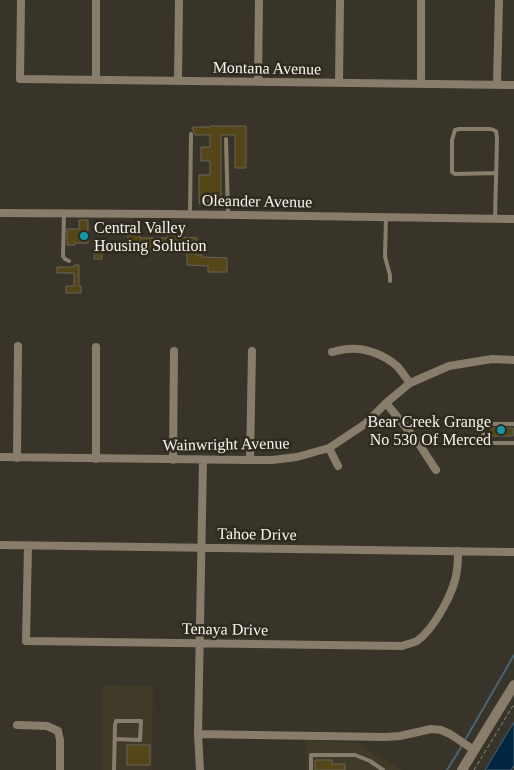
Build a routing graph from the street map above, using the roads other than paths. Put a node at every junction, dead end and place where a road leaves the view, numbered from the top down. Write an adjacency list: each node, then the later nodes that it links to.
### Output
1 (20, 0): 8 (street, Montana Avenue)
2 (96, 0): 8 (street)
3 (179, 0): 9 (street)
4 (259, 0): 10 (street)
5 (340, 0): 11 (street)
6 (421, 0): 12 (street)
7 (499, 0): 13 (street)
8 (96, 80): 9 (street, Montana Avenue)
9 (178, 81): 10 (street, Montana Avenue)
10 (258, 81): 11 (street, Montana Avenue)
11 (339, 83): 12 (street, Montana Avenue)
12 (421, 84): 13 (street, Montana Avenue)
13 (497, 85): 14 (street, Montana Avenue)
14 (514, 85)
15 (191, 134): 20 (lane)
16 (226, 139): 21 (lane)
17 (496, 173): 17 (lane); 23 (lane)
18 (64, 212): 19 (street, Oleander Avenue); 20 (street, Oleander Avenue); 25 (lane)
19 (0, 213)
20 (190, 214): 21 (street, Oleander Avenue)
21 (228, 215): 22 (street, Oleander Avenue)
22 (386, 217): 23 (street, Oleander Avenue); 26 (lane)
23 (495, 219): 24 (street, Oleander Avenue)
24 (514, 220)
25 (69, 261)
26 (390, 282)
27 (18, 346): 39 (street)
28 (96, 347): 40 (street)
29 (174, 351): 41 (street)
30 (252, 352): 43 (street)
31 (332, 352): 33 (street)
32 (514, 360): 33 (street, Wainwright Avenue)
33 (410, 383): 34 (street, Wainwright Avenue)
34 (386, 402): 37 (street, Wainwright Avenue); 45 (street)
35 (514, 424): 36 (lane)
36 (514, 443)
37 (329, 448): 43 (street, Wainwright Avenue); 44 (street)
38 (0, 457): 39 (street, Wainwright Avenue)
39 (17, 458): 40 (street, Wainwright Avenue)
40 (96, 459): 41 (street, Wainwright Avenue)
41 (173, 460): 42 (street, Wainwright Avenue)
42 (203, 460): 43 (street, Wainwright Avenue); 48 (street)
43 (250, 460)
44 (338, 466)
45 (436, 470)
46 (0, 545): 47 (street, Tahoe Drive)
47 (28, 546): 48 (street, Tahoe Drive); 51 (street, Tenaya Drive)
48 (201, 547): 49 (street, Tahoe Drive); 51 (street)
49 (458, 550): 50 (street, Tahoe Drive); 51 (street, Tenaya Drive)
50 (514, 552)
51 (199, 642): 54 (street)
52 (514, 685): 56 (street)
53 (17, 725): 57 (street)
54 (198, 734): 56 (street); 59 (street)
55 (115, 739): 55 (lane); 58 (lane)
56 (468, 745): 62 (street)
57 (60, 770)
58 (114, 770)
59 (200, 770)
60 (310, 770): 61 (lane)
61 (383, 770)
62 (462, 770)

